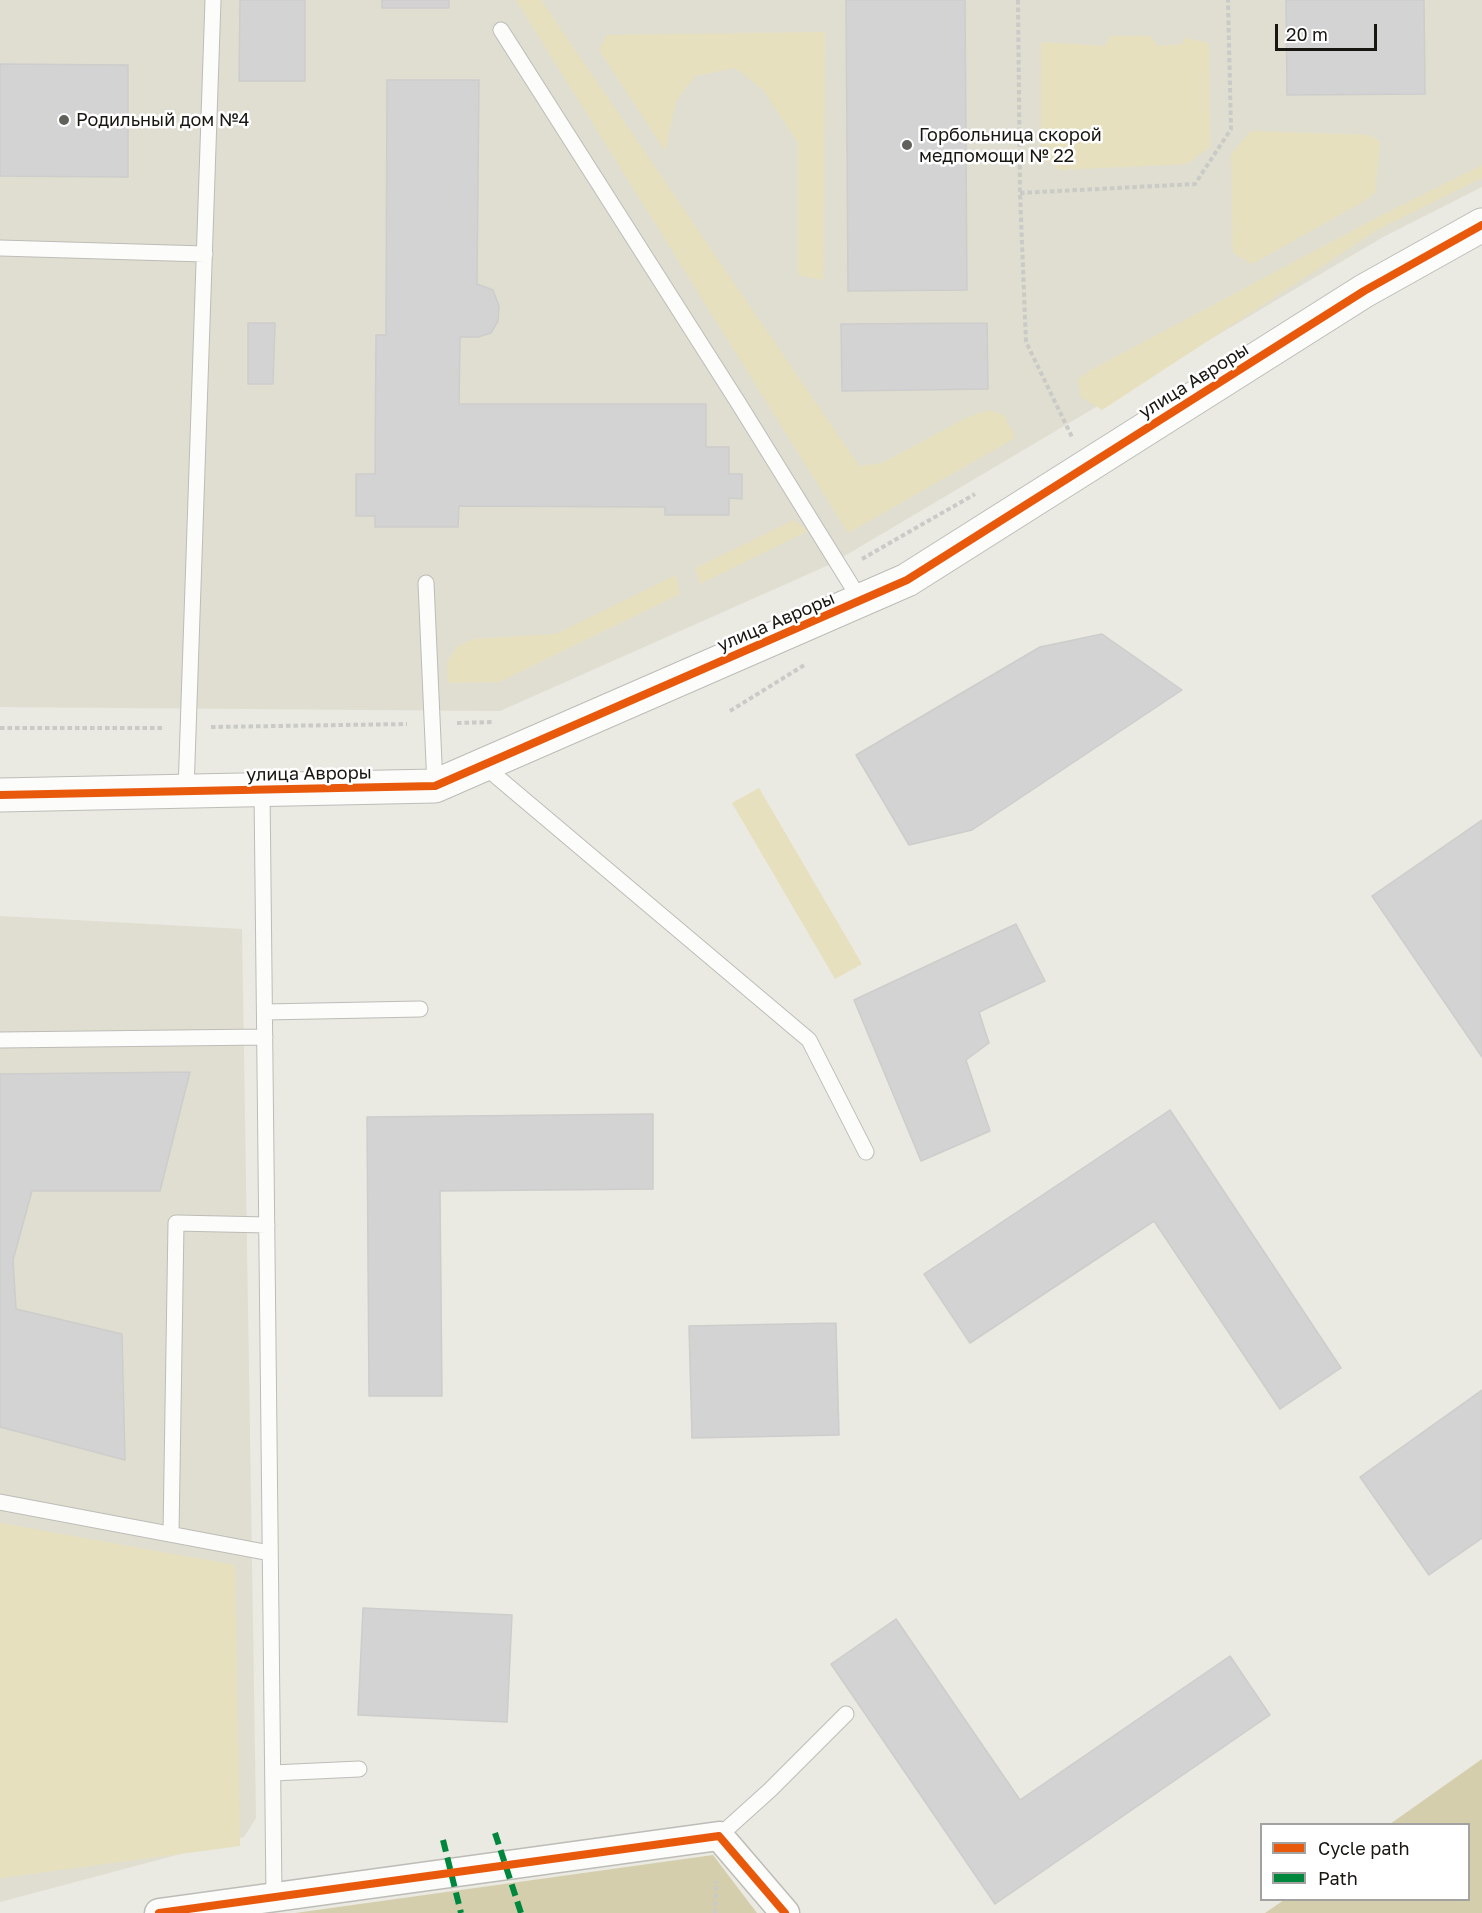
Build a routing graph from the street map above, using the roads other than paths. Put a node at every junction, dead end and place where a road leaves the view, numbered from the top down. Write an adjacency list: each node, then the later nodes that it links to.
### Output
1 (213, 0): 5 (lane)
2 (501, 30): 7 (lane)
3 (1482, 225): 7 (street, улица Авроры)
4 (0, 248): 5 (lane)
5 (205, 254): 11 (lane)
6 (426, 583): 9 (lane)
7 (861, 601): 8 (street, улица Авроры)
8 (483, 765): 9 (street, улица Авроры); 17 (lane)
9 (435, 786): 10 (street, улица Авроры)
10 (262, 790): 11 (street, улица Авроры); 14 (lane)
11 (186, 791): 12 (street, улица Авроры)
12 (0, 795)
13 (420, 1009): 14 (lane)
14 (265, 1012): 15 (lane)
15 (265, 1037): 16 (lane); 18 (lane)
16 (0, 1040)
17 (866, 1152)
18 (267, 1225): 20 (lane); 21 (lane)
19 (0, 1502): 20 (lane)
20 (171, 1534): 21 (lane)
21 (270, 1553): 24 (lane)
22 (846, 1713): 25 (lane)
23 (359, 1769): 24 (lane)
24 (273, 1773): 26 (lane)
25 (719, 1836): 26 (street); 28 (street)
26 (274, 1897): 27 (street)
27 (159, 1913)
28 (785, 1913)

